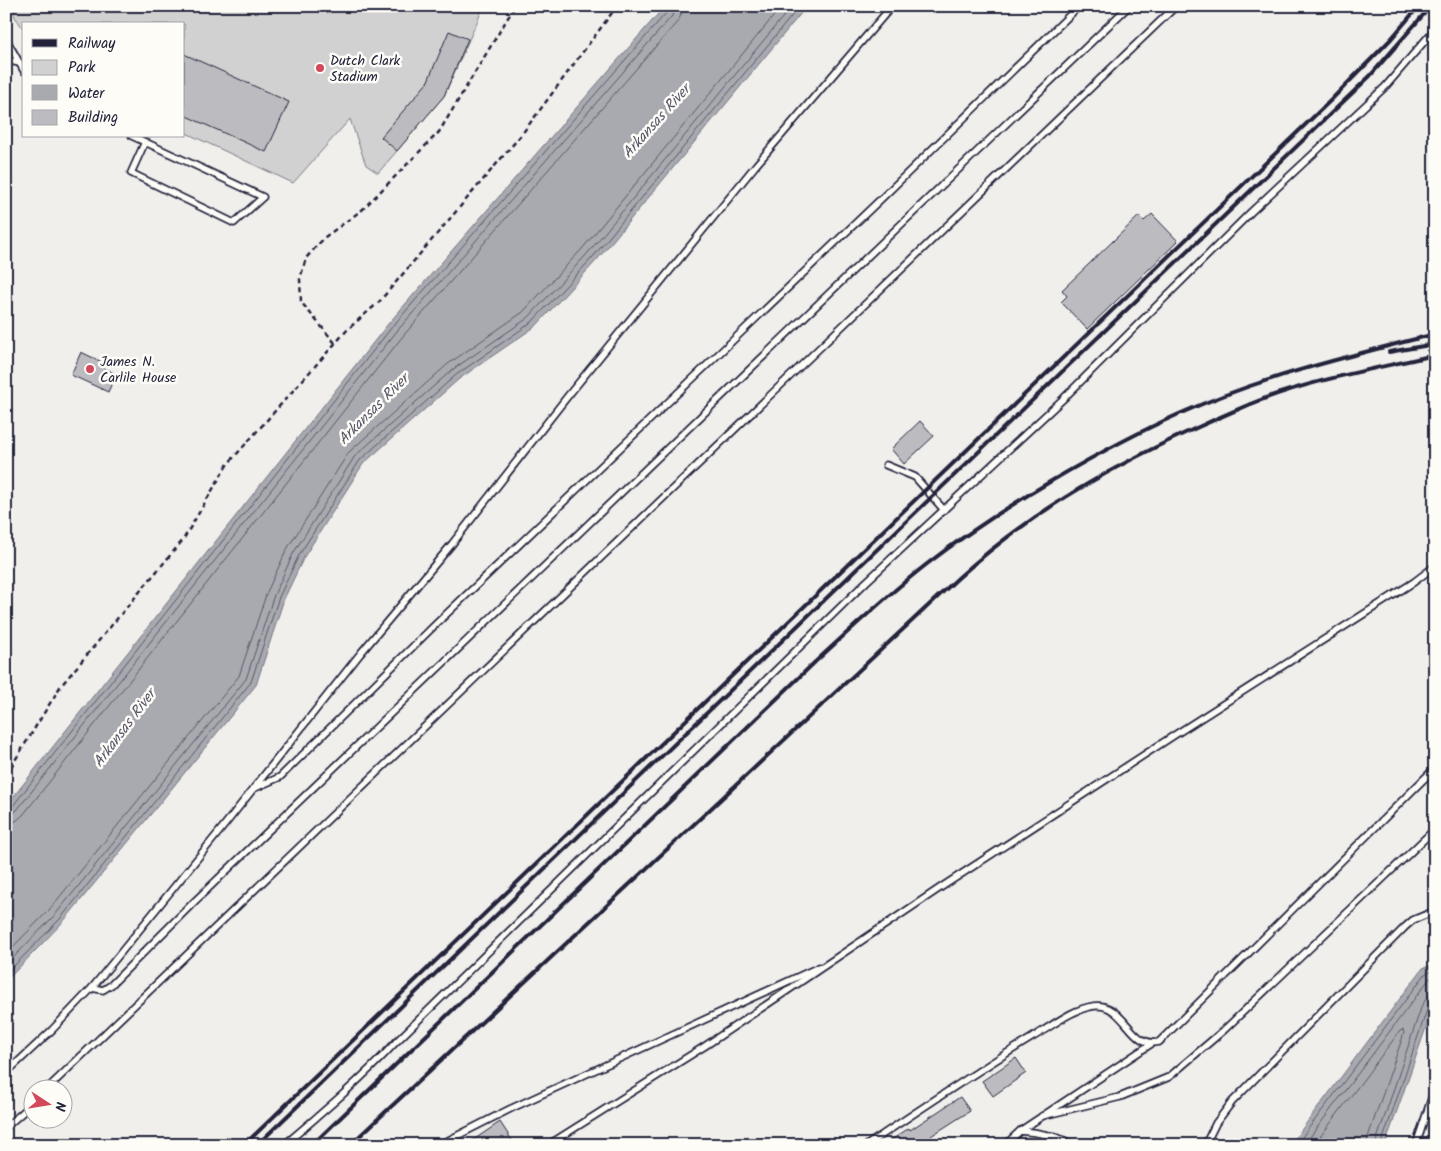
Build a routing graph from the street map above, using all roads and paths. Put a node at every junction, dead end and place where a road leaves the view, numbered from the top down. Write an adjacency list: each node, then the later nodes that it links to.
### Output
1 (515, 6): 14 (path)
2 (617, 6): 14 (path)
3 (892, 6): 20 (lane)
4 (1079, 6): 20 (lane)
5 (1129, 6): 24 (lane)
6 (1176, 6): 27 (lane)
7 (1435, 29): 16 (lane)
8 (6, 40): 10 (lane)
9 (6, 60): 10 (lane)
10 (20, 64): 11 (lane)
11 (22, 68)
12 (136, 138): 13 (lane)
13 (145, 142): 13 (lane)
14 (335, 343): 19 (path)
15 (886, 465): 16 (lane)
16 (944, 510): 34 (lane)
17 (1435, 566): 23 (lane)
18 (1435, 768): 25 (lane)
19 (6, 775)
20 (255, 788): 24 (lane)
21 (1435, 829): 30 (lane)
22 (1435, 911): 40 (lane)
23 (834, 961): 35 (lane); 36 (lane)
24 (92, 988): 26 (lane)
25 (1151, 1044): 30 (lane); 37 (lane)
26 (6, 1073)
27 (58, 1078)
28 (1435, 1088): 41 (lane)
29 (22, 1113): 31 (lane)
30 (1042, 1116): 32 (lane)
31 (6, 1128)
32 (1020, 1131): 33 (lane); 39 (lane)
33 (1005, 1144): 38 (lane)
34 (284, 1145)
35 (438, 1145)
36 (548, 1145)
37 (867, 1145)
38 (996, 1145)
39 (1075, 1145)
40 (1205, 1145)
41 (1416, 1145)

